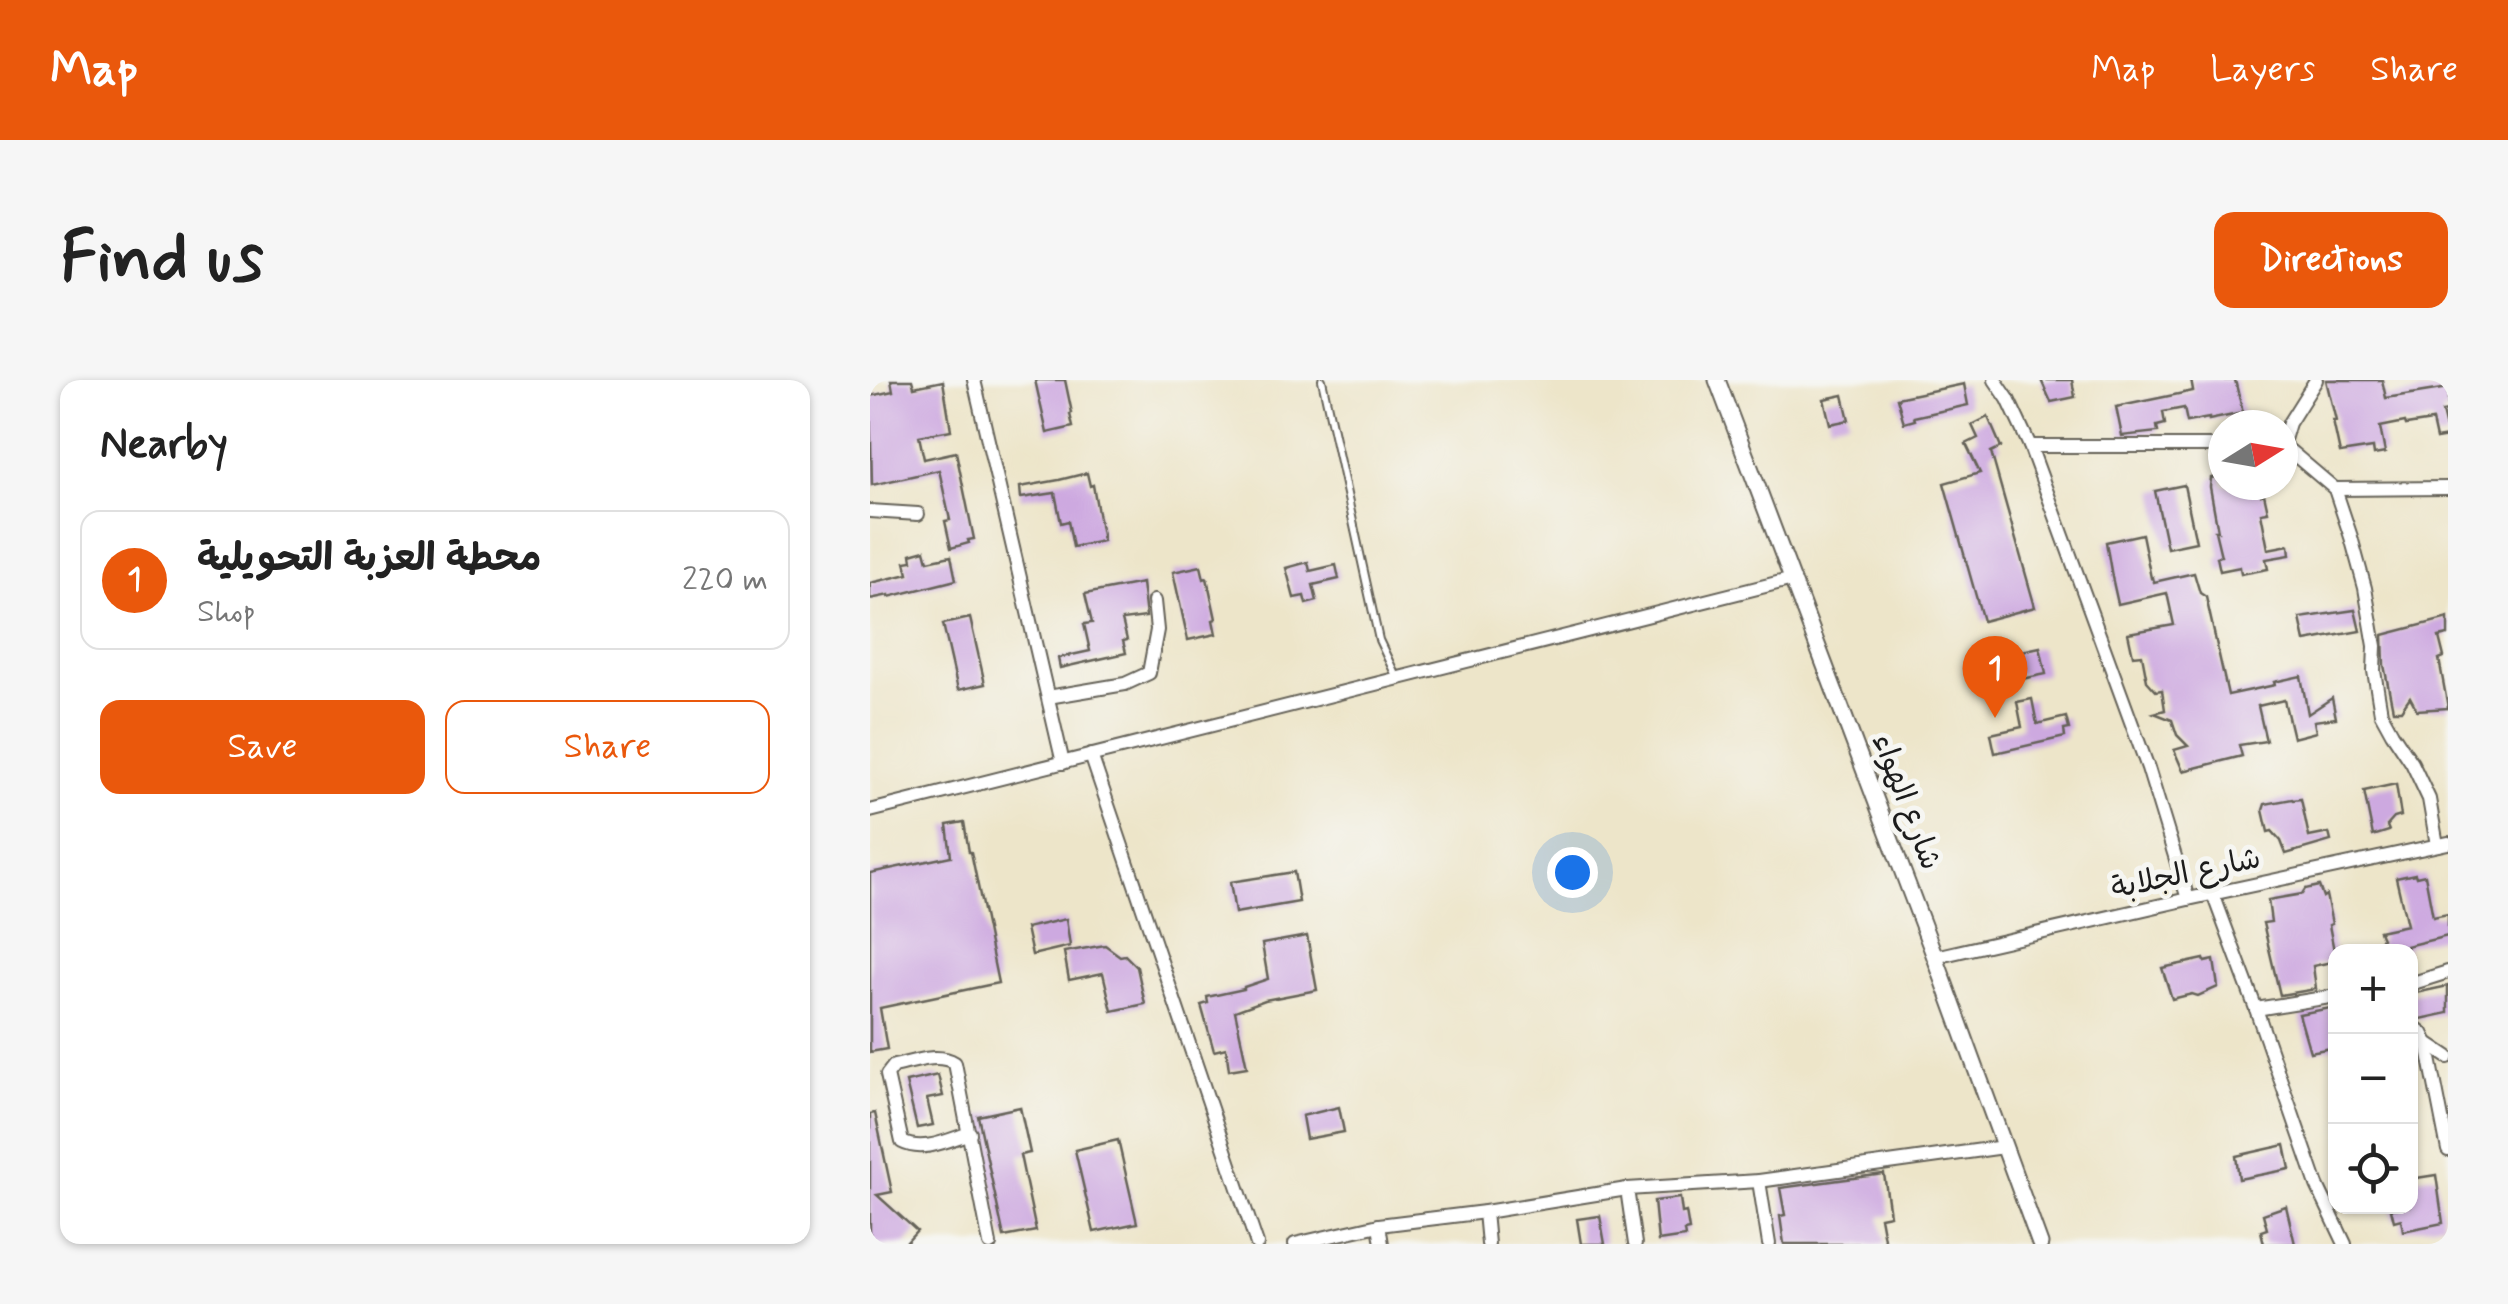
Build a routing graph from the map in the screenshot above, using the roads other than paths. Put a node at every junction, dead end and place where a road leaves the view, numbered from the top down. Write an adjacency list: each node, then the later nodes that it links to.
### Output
1 (974, 380): 17 (street)
2 (1322, 380): 16 (lane)
3 (1717, 380): 14 (street, شارع الهواء)
4 (1995, 380): 7 (street)
5 (2316, 380): 6 (street)
6 (2298, 410)
7 (2030, 446): 8 (street); 23 (street)
8 (2208, 446)
9 (2298, 457): 11 (street)
10 (2448, 488): 11 (street)
11 (2335, 489): 21 (street)
12 (870, 511): 13 (street)
13 (918, 514)
14 (1793, 578): 16 (street); 24 (street, شارع الهواء)
15 (1154, 601): 17 (street)
16 (1397, 678): 18 (street)
17 (1048, 696): 19 (street)
18 (1091, 755): 19 (street); 40 (street)
19 (1063, 762): 20 (street)
20 (870, 811)
21 (2442, 844): 22 (street, شارع الجلابة)
22 (2213, 894): 23 (street, شارع الجلابة); 28 (street)
23 (2188, 899): 24 (street, شارع الجلابة)
24 (1935, 957): 33 (street, شارع الهواء)
25 (2448, 972): 26 (street)
26 (2418, 981)
27 (2328, 997): 28 (street)
28 (2256, 1009): 47 (street)
29 (2418, 1030): 30 (street)
30 (2427, 1043): 31 (street); 34 (street)
31 (2448, 1057)
32 (970, 1133): 32 (street); 39 (street)
33 (2004, 1147): 35 (street); 46 (street, شارع الهواء)
34 (2448, 1148)
35 (1759, 1181): 36 (street); 45 (street)
36 (1626, 1189): 37 (street); 44 (street)
37 (1484, 1212): 38 (street); 43 (street)
38 (1379, 1225): 41 (street); 42 (street)
39 (990, 1244)
40 (1257, 1244)
41 (1295, 1244)
42 (1382, 1244)
43 (1488, 1244)
44 (1636, 1244)
45 (1769, 1244)
46 (2040, 1244)
47 (2345, 1244)

